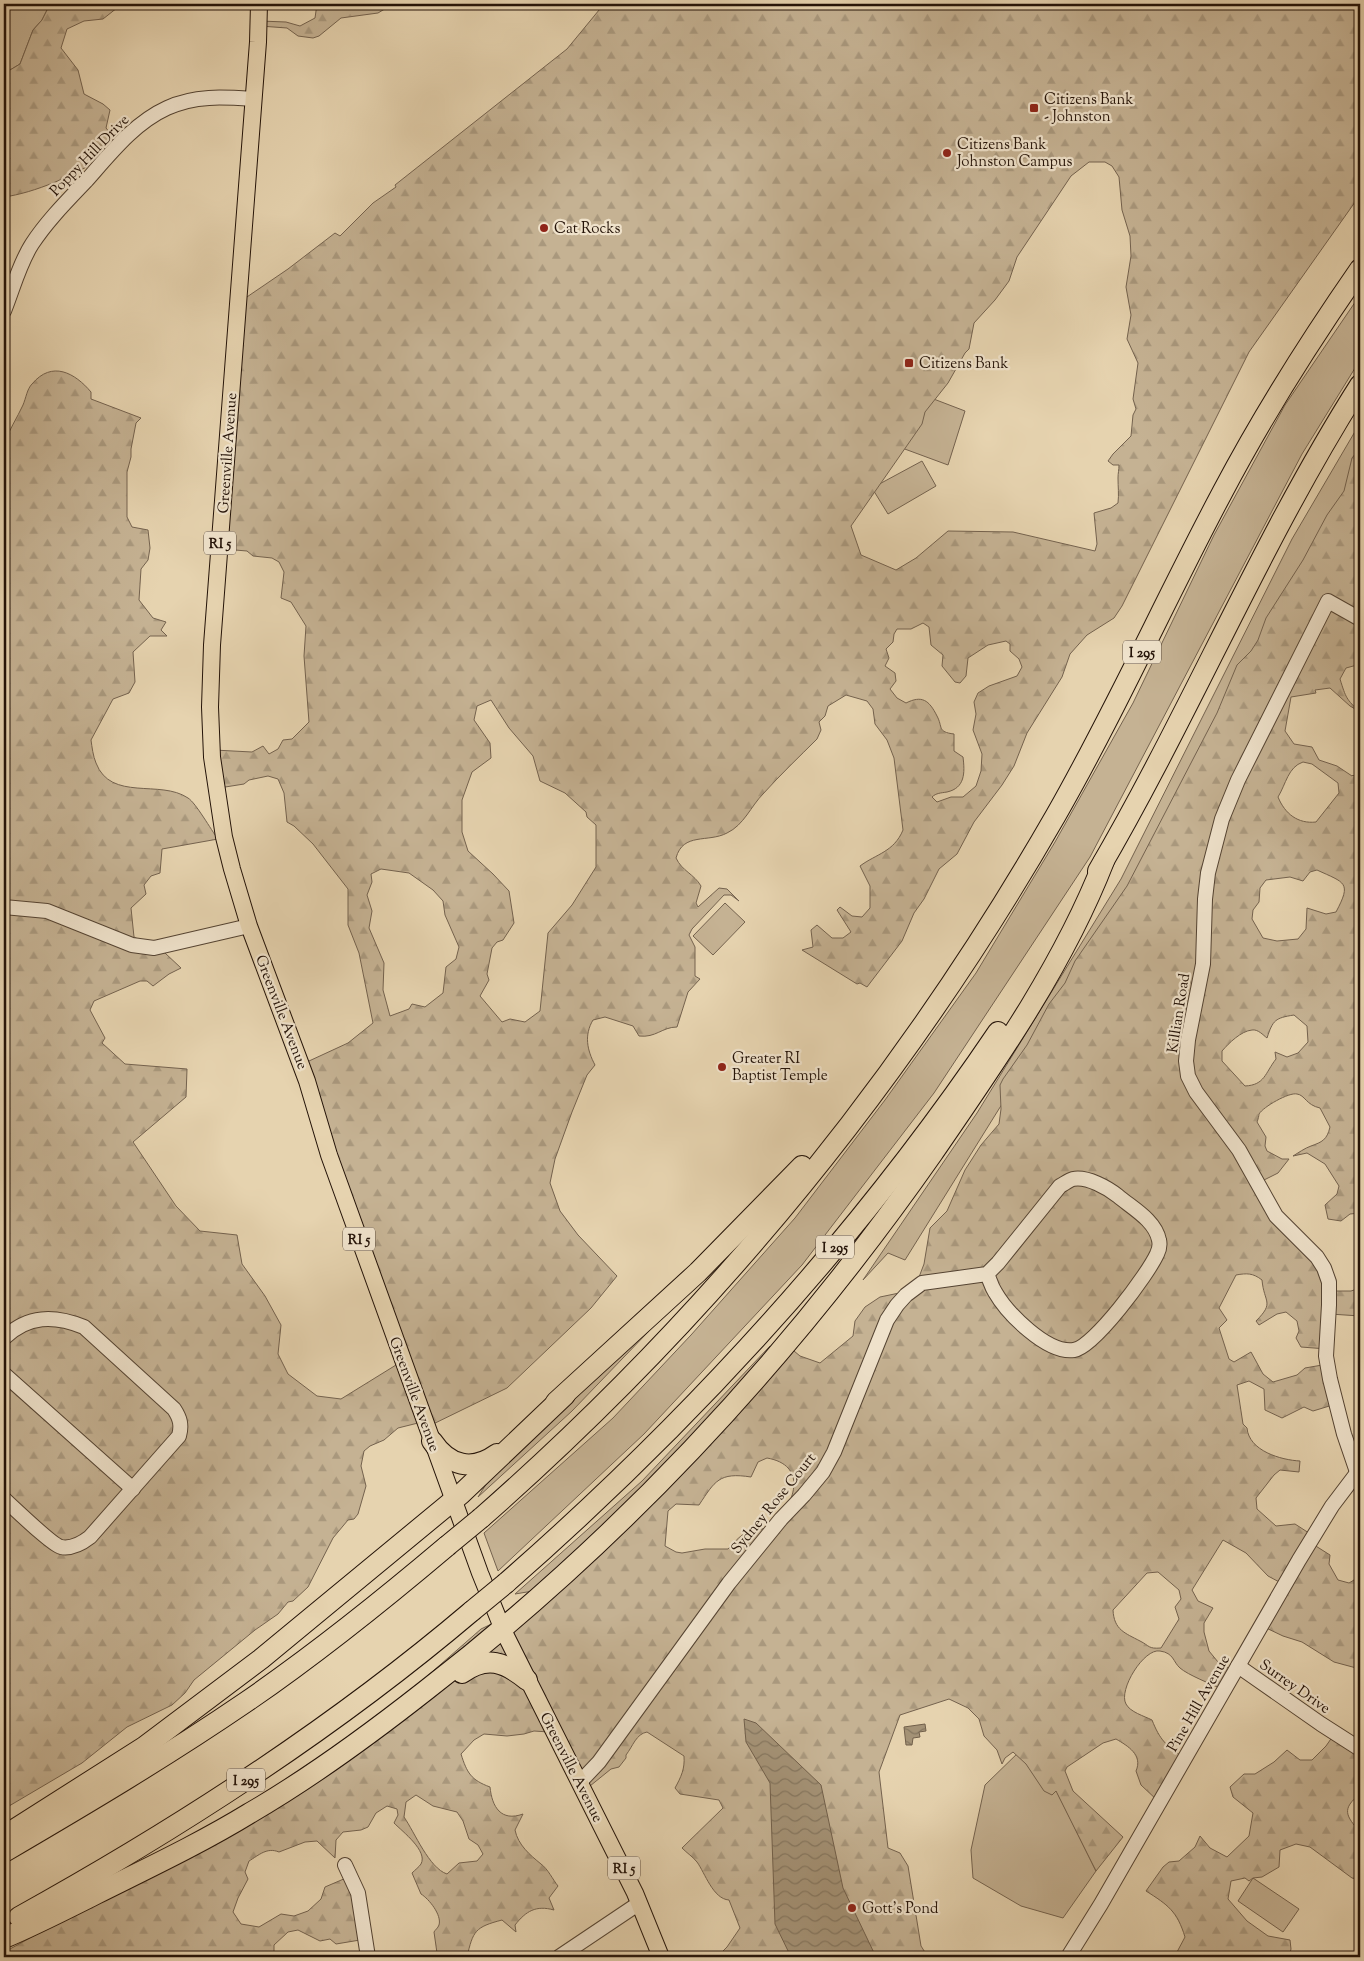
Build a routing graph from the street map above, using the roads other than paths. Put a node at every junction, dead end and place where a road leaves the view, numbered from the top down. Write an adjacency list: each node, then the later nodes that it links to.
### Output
1 (259, 4): 2 (main road, Greenville Avenue / RI 5)
2 (253, 99): 4 (street, Poppy Hill Drive); 9 (main road, Greenville Avenue / RI 5)
3 (1360, 269): 10 (highway, I 295)
4 (4, 311)
5 (1360, 385): 7 (highway, I 295)
6 (1360, 619): 16 (street, Killian Road)
7 (1104, 861): 20 (highway); 30 (highway, I 295, bridge)
8 (4, 907): 9 (street)
9 (249, 926): 15 (main road, Greenville Avenue / RI 5)
10 (865, 1106): 14 (highway); 27 (highway, I 295, bridge)
11 (987, 1274): 11 (street); 25 (street, Sydney Rose Court)
12 (4, 1338): 17 (street)
13 (4, 1374): 17 (street)
14 (566, 1395): 15 (highway); 19 (highway)
15 (432, 1441): 19 (main road, Greenville Avenue / RI 5)
16 (1359, 1470): 21 (street, Pine Hill Avenue)
17 (133, 1489): 18 (street)
18 (4, 1499)
19 (454, 1500): 20 (main road, Greenville Avenue / RI 5); 26 (highway)
20 (503, 1630): 22 (main road, Greenville Avenue / RI 5); 23 (highway)
21 (1238, 1666): 24 (street, Surrey Drive); 35 (street, Pine Hill Avenue)
22 (527, 1680): 23 (highway); 25 (main road, Greenville Avenue / RI 5)
23 (415, 1700): 31 (highway)
24 (1360, 1749)
25 (580, 1782): 29 (main road, Greenville Avenue / RI 5)
26 (4, 1836)
27 (4, 1852)
28 (345, 1865): 32 (street)
29 (638, 1904): 33 (street); 34 (main road, Greenville Avenue / RI 5)
30 (4, 1925)
31 (4, 1938)
32 (368, 1957)
33 (558, 1957)
34 (661, 1957)
35 (1068, 1957)

